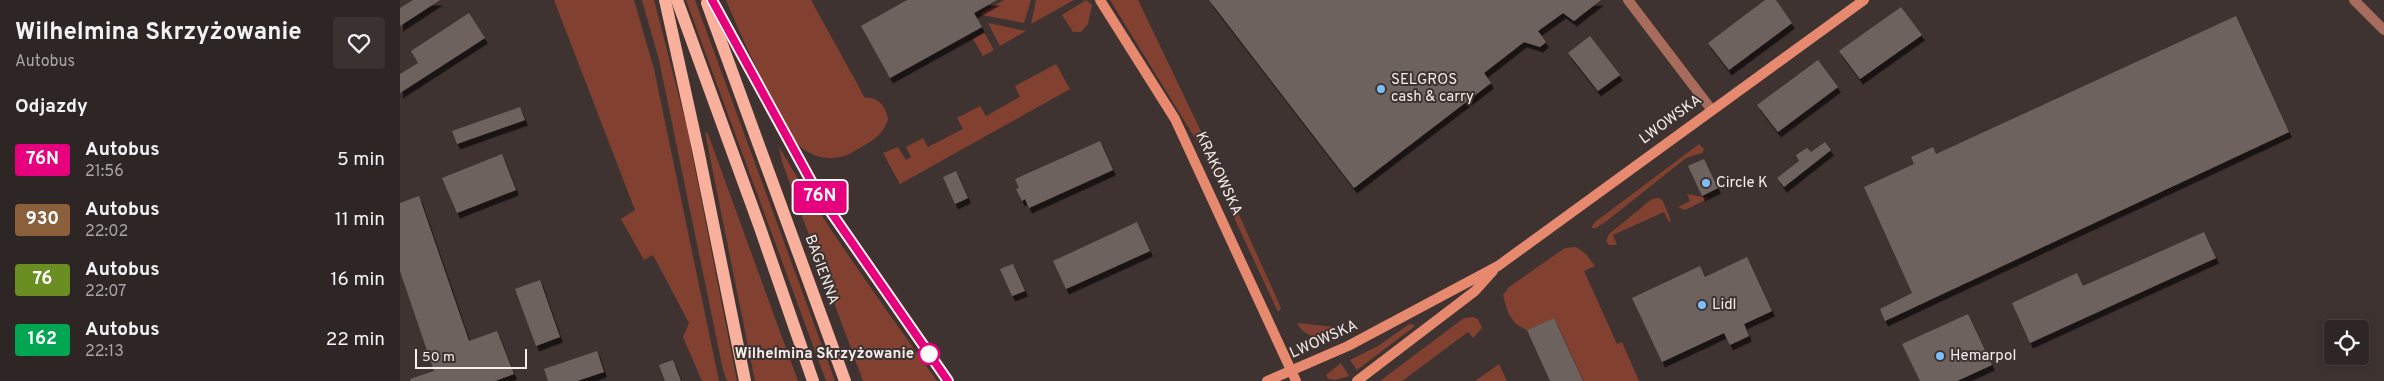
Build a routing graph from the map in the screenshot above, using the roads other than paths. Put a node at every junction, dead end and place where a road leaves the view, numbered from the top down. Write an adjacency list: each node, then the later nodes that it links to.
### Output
1 (665, 0): 13 (main road)
2 (677, 0): 14 (main road)
3 (705, 0): 15 (main road, BAGIENNA)
4 (712, 0): 16 (main road)
5 (1100, 0): 12 (street, KRAKOWSKA)
6 (1628, 0): 10 (street)
7 (1864, 0): 10 (street, LWOWSKA)
8 (2354, 0): 9 (street)
9 (2384, 30)
10 (1711, 109): 11 (street, LWOWSKA)
11 (1498, 266): 12 (street, LWOWSKA); 19 (street, LWOWSKA)
12 (1291, 370): 17 (street, LWOWSKA); 18 (street, KRAKOWSKA)
13 (745, 381)
14 (813, 381)
15 (845, 381)
16 (948, 381)
17 (1266, 381)
18 (1296, 381)
19 (1357, 381)

